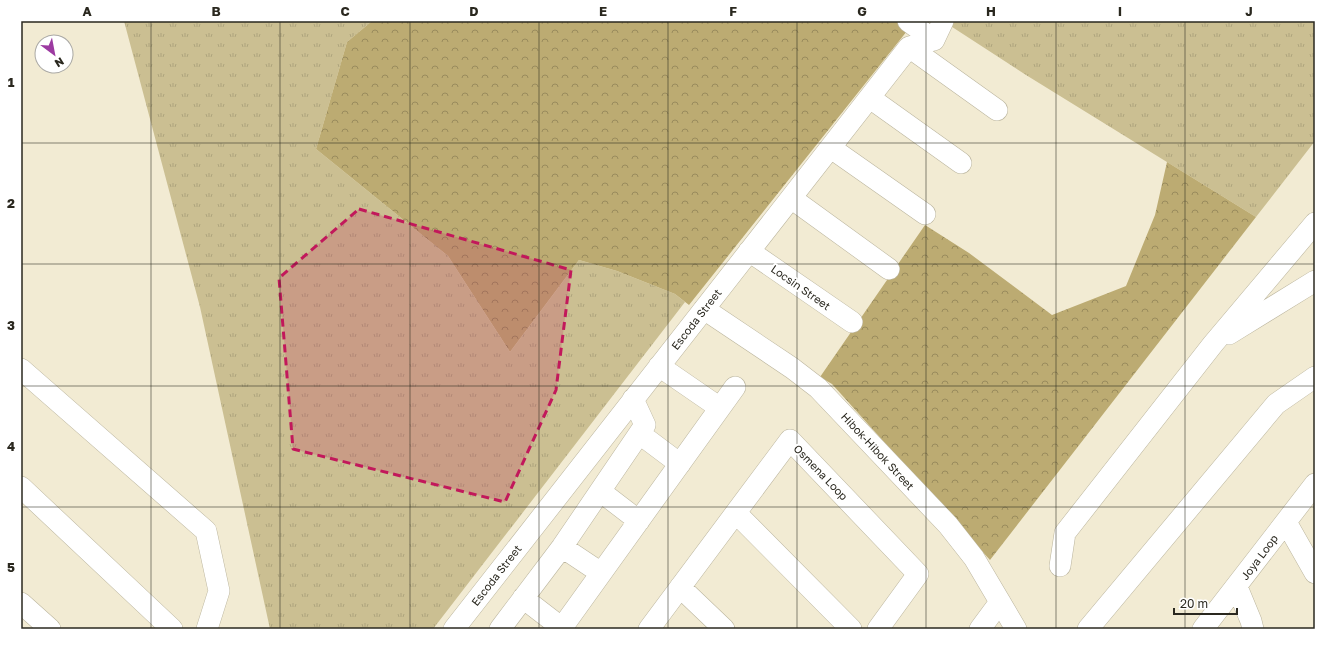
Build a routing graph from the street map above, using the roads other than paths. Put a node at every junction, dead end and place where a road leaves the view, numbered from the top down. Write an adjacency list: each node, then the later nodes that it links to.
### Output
1 (908, 21): 3 (street)
2 (943, 21): 3 (street)
3 (934, 40): 4 (street)
4 (909, 48): 5 (street, Escoda Street); 6 (street)
5 (870, 98): 7 (street, Escoda Street); 8 (street)
6 (997, 110)
7 (831, 148): 9 (street, Escoda Street); 10 (street)
8 (961, 163)
9 (791, 198): 12 (street, Escoda Street); 13 (street)
10 (925, 214)
11 (1315, 223): 17 (street)
12 (750, 251): 15 (street, Escoda Street); 16 (street, Locsin Street)
13 (889, 269)
14 (1315, 281): 17 (street)
15 (704, 309): 18 (street, Escoda Street); 39 (street, Hibok-Hibok Street)
16 (852, 322)
17 (1213, 344): 33 (street)
18 (659, 366): 22 (street, Escoda Street); 23 (street)
19 (21, 369): 44 (street)
20 (1315, 377): 53 (street)
21 (735, 387): 23 (street)
22 (633, 399): 24 (street); 45 (street, Escoda Street)
23 (720, 408): 25 (street)
24 (640, 434): 25 (street); 28 (street)
25 (680, 464): 30 (street)
26 (1315, 484): 31 (street, Joya Loop)
27 (21, 487): 43 (street)
28 (600, 491): 30 (street); 32 (street)
29 (736, 513): 36 (street, Osmena Loop); 49 (street); 50 (street, Osmena Loop)
30 (639, 521): 35 (street)
31 (1286, 522): 34 (street); 37 (street, Joya Loop)
32 (562, 546): 35 (street); 38 (street)
33 (1060, 566)
34 (1315, 572)
35 (601, 573): 41 (street)
36 (680, 587): 47 (street, Osmena Loop); 48 (street)
37 (1236, 587): 54 (street, Joya Loop); 55 (street)
38 (523, 598): 41 (street); 46 (street)
39 (1000, 602): 51 (street); 52 (street, Hibok-Hibok Street)
40 (21, 603): 42 (street)
41 (561, 628)
42 (50, 629)
43 (172, 629)
44 (207, 629)
45 (454, 629)
46 (500, 629)
47 (649, 629)
48 (724, 629)
49 (851, 629)
50 (878, 629)
51 (980, 629)
52 (1016, 629)
53 (1088, 629)
54 (1203, 629)
55 (1253, 629)

